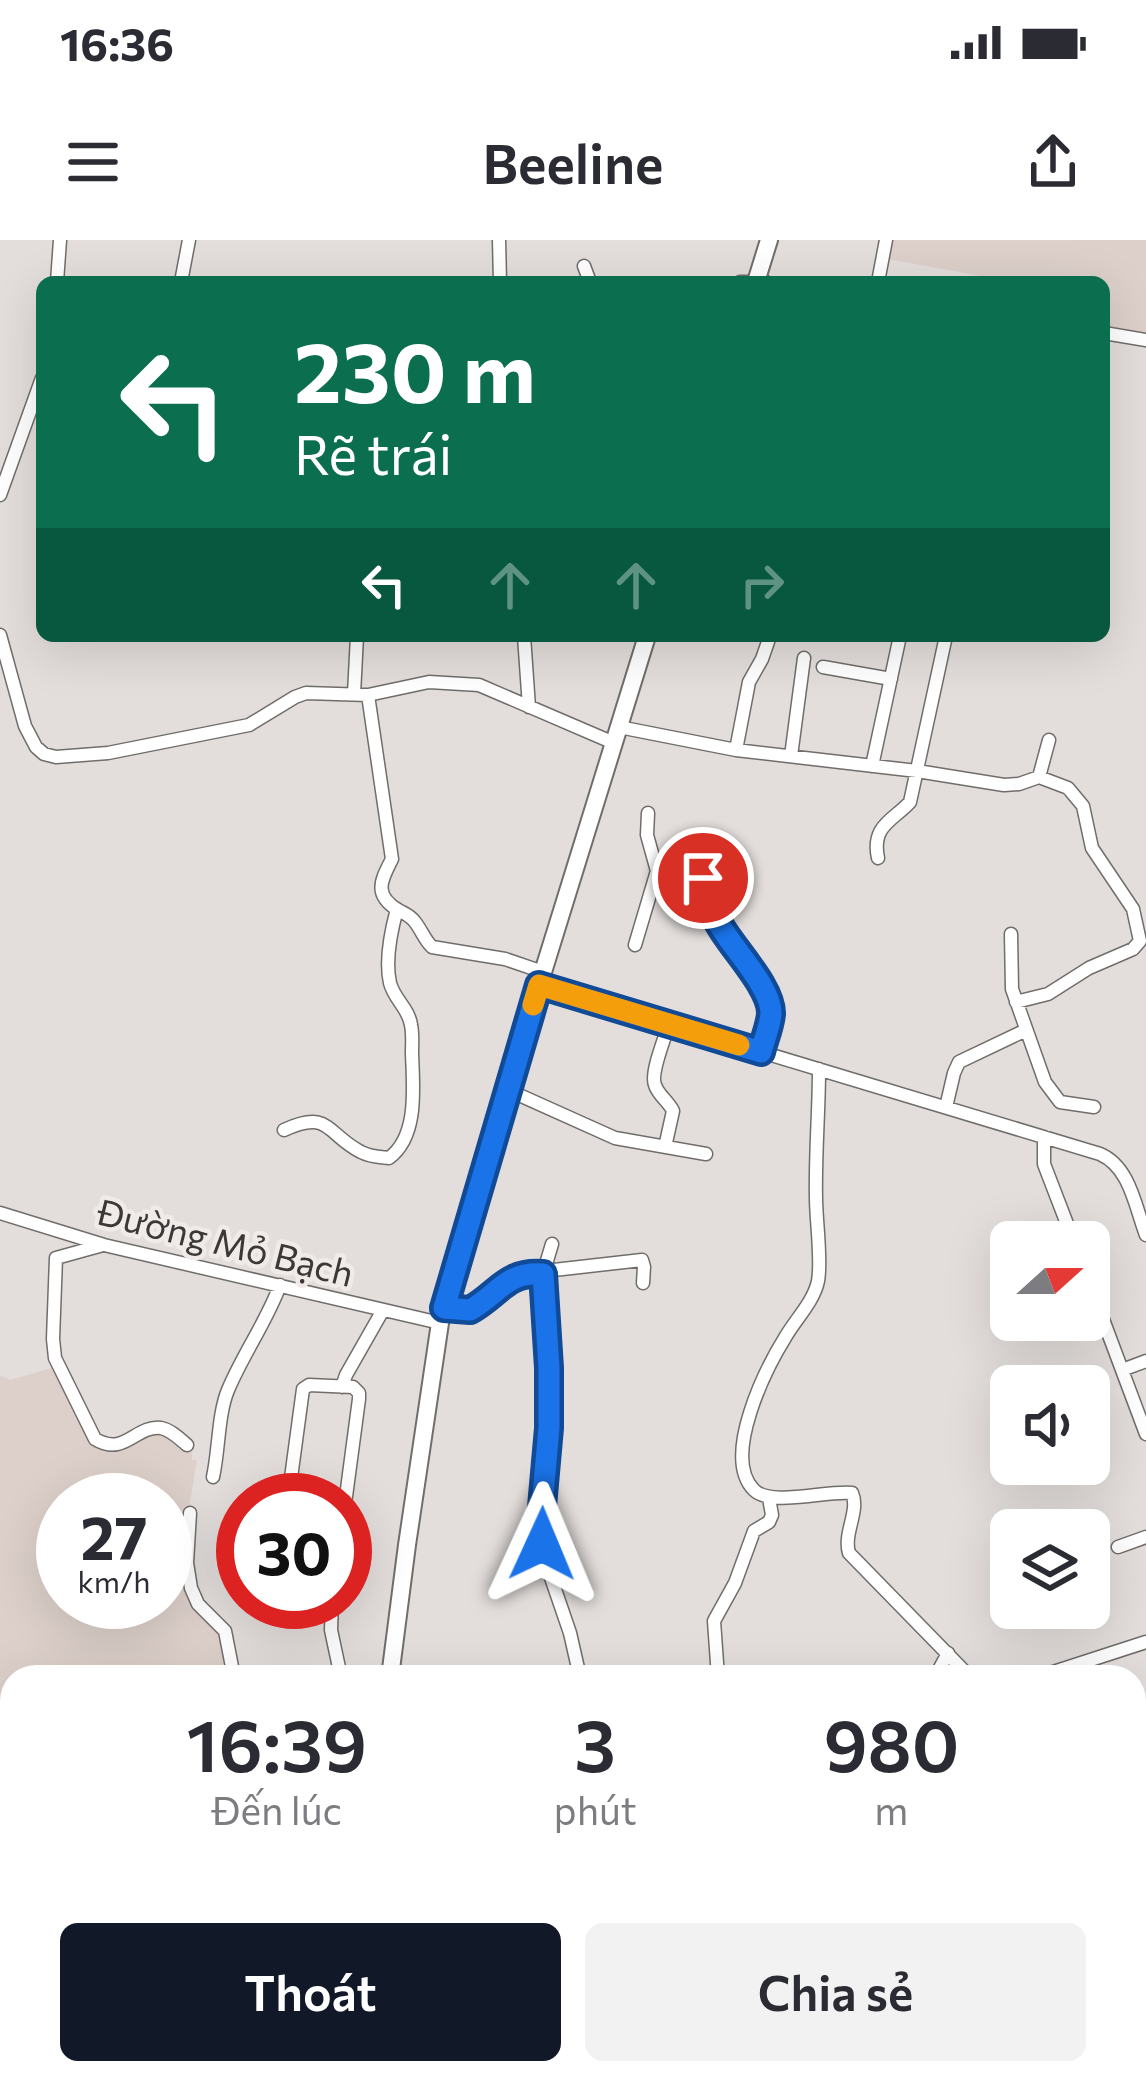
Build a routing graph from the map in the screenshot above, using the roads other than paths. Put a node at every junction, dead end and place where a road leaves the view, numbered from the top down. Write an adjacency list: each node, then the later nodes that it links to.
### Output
1 (60, 240): 7 (street)
2 (189, 240): 8 (street)
3 (499, 240): 9 (street)
4 (769, 240): 11 (highway)
5 (886, 240): 12 (street)
6 (584, 266): 10 (street)
7 (57, 276)
8 (182, 276)
9 (500, 276)
10 (588, 276)
11 (758, 276)
12 (879, 276)
13 (1110, 334): 14 (street)
14 (1146, 340)
15 (36, 395): 16 (street)
16 (22, 435): 17 (street); 18 (street)
17 (36, 436)
18 (0, 495)
19 (0, 635): 29 (street)
20 (357, 642): 29 (street)
21 (524, 642): 30 (street)
22 (645, 642): 31 (highway)
23 (768, 642): 33 (street)
24 (898, 642): 28 (street)
25 (945, 642): 36 (street)
26 (804, 658): 34 (street)
27 (823, 667): 28 (street)
28 (891, 679): 35 (street)
29 (361, 694): 30 (street); 41 (street)
30 (529, 706): 31 (street)
31 (616, 735): 33 (street); 45 (highway)
32 (1049, 740): 37 (street)
33 (736, 750): 34 (street)
34 (791, 756): 35 (street)
35 (872, 766): 36 (street)
36 (917, 771): 37 (street); 39 (street)
37 (1039, 777): 43 (street)
38 (649, 813): 40 (street)
39 (878, 858)
40 (657, 871): 44 (street); 49 (street)
41 (398, 909): 45 (street); 54 (street)
42 (1011, 934): 46 (street)
43 (1143, 940): 46 (street)
44 (635, 945)
45 (541, 979): 47 (street); 51 (highway)
46 (1016, 1002): 48 (street)
47 (669, 1024): 49 (street); 56 (street)
48 (1026, 1030): 52 (street); 53 (street)
49 (761, 1052): 50 (street)
50 (819, 1070): 53 (street); 77 (street)
51 (508, 1090): 56 (street); 67 (highway)
52 (1094, 1107)
53 (946, 1108): 55 (street)
54 (284, 1130)
55 (1044, 1137): 59 (street); 60 (street)
56 (665, 1147): 57 (street)
57 (706, 1154)
58 (0, 1213): 62 (street, Đường Mỏ Bạch)
59 (1066, 1221)
60 (1146, 1234)
61 (552, 1244): 63 (street)
62 (104, 1245): 65 (street, Đường Mỏ Bạch); 73 (street)
63 (544, 1273): 64 (street); 67 (street); 87 (street)
64 (643, 1283)
65 (280, 1285): 66 (street, Đường Mỏ Bạch); 76 (street)
66 (382, 1310): 67 (street, Đường Mỏ Bạch); 71 (street)
67 (442, 1316): 86 (highway)
68 (1110, 1338): 70 (street)
69 (1146, 1361): 70 (street)
70 (1122, 1370): 72 (street)
71 (342, 1387): 74 (street); 75 (street)
72 (1146, 1434)
73 (187, 1444)
74 (292, 1473)
75 (349, 1473)
76 (213, 1477)
77 (769, 1498): 83 (street); 88 (street)
78 (1146, 1537): 79 (street)
79 (1118, 1547)
80 (192, 1590): 84 (street)
81 (331, 1629): 85 (street)
82 (1146, 1642): 91 (street)
83 (948, 1653): 89 (street); 90 (street)
84 (232, 1665)
85 (338, 1665)
86 (391, 1665)
87 (577, 1665)
88 (717, 1665)
89 (941, 1665)
90 (959, 1665)
91 (1075, 1665)

